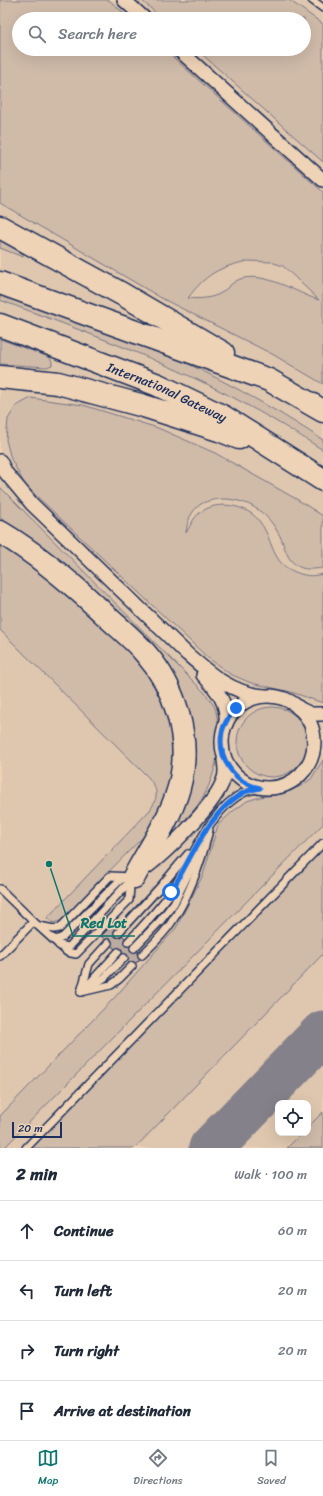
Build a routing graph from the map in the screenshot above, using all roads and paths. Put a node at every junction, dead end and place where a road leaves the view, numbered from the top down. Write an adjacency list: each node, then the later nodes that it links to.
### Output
1 (124, 0): 4 (street)
2 (312, 0): 3 (lane)
3 (323, 8)
4 (137, 12)
5 (186, 56): 6 (street)
6 (323, 180)
7 (0, 227): 11 (highway)
8 (0, 283): 11 (highway)
9 (0, 325): 14 (highway, International Gateway)
10 (0, 377): 14 (highway)
11 (269, 380): 12 (highway)
12 (323, 411)
13 (0, 461): 17 (street)
14 (294, 461): 15 (highway, International Gateway)
15 (323, 480)
16 (0, 532): 28 (highway)
17 (186, 653): 18 (street); 21 (street)
18 (264, 696): 19 (street); 21 (street)
19 (297, 707): 20 (street); 24 (street)
20 (323, 714)
21 (226, 724): 23 (street)
22 (323, 745): 24 (street)
23 (224, 758): 25 (street); 28 (street)
24 (308, 765): 25 (street)
25 (260, 788): 26 (lane)
26 (210, 826): 31 (lane); 33 (lane); 36 (lane); 38 (lane)
27 (323, 843): 43 (lane)
28 (130, 877): 30 (lane); 32 (lane); 35 (lane); 35 (lane)
29 (0, 889): 30 (lane)
30 (35, 923): 32 (lane); 39 (lane)
31 (118, 933)
32 (49, 936): 35 (lane)
33 (128, 942)
34 (108, 943): 42 (lane)
35 (58, 944)
36 (134, 948)
37 (118, 952): 42 (lane)
38 (142, 955)
39 (0, 956)
40 (124, 958): 42 (lane)
41 (132, 966): 42 (lane)
42 (81, 992)
43 (26, 1148)

